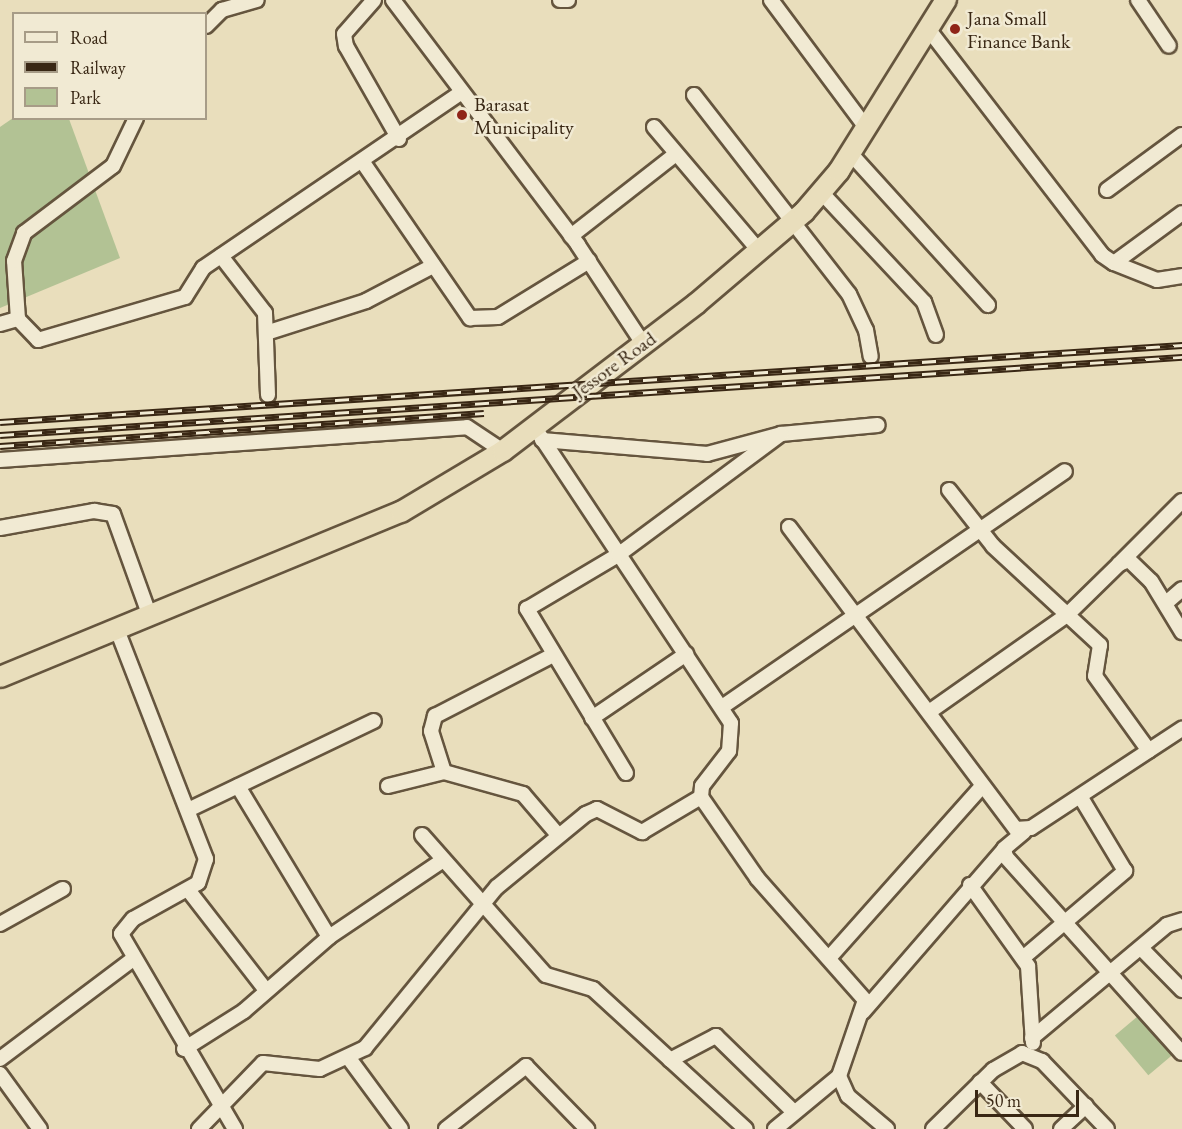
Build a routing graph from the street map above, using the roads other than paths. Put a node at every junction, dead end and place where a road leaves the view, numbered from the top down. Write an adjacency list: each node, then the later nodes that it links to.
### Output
1 (257, 0): 9 (street)
2 (374, 0): 18 (street)
3 (393, 0): 12 (street)
4 (560, 0): 5 (street)
5 (568, 0)
6 (771, 0): 16 (street)
7 (946, 0): 10 (highway, Jessore Road)
8 (1138, 0): 11 (street)
9 (207, 25)
10 (929, 30): 16 (highway, Jessore Road); 30 (street)
11 (1169, 46)
12 (462, 92): 18 (street); 26 (street)
13 (694, 95): 25 (street)
14 (135, 120): 34 (street)
15 (654, 127): 19 (street)
16 (867, 129): 20 (highway, Jessore Road)
17 (1182, 135): 22 (street)
18 (399, 139): 21 (street)
19 (676, 154): 26 (street); 28 (street)
20 (850, 154): 23 (highway, Jessore Road); 33 (street)
21 (362, 161): 27 (street); 31 (street)
22 (1107, 190)
23 (821, 192): 25 (highway, Jessore Road); 37 (street)
24 (1182, 213): 30 (street)
25 (792, 222): 28 (highway, Jessore Road); 39 (street)
26 (571, 236): 29 (street)
27 (221, 256): 34 (street); 36 (street)
28 (756, 256): 38 (highway, Jessore Road)
29 (589, 261): 31 (street); 38 (street)
30 (1114, 263): 32 (street)
31 (433, 266): 36 (street)
32 (1182, 276)
33 (988, 305)
34 (18, 319): 35 (street)
35 (0, 324)
36 (266, 333): 40 (street)
37 (936, 336)
38 (644, 345): 42 (highway, Jessore Road)
39 (871, 357)
40 (268, 395)
41 (878, 425): 43 (street)
42 (539, 434): 43 (street); 44 (highway, Jessore Road); 52 (street)
43 (782, 434): 52 (street)
44 (503, 452): 45 (street); 56 (highway, Jessore Road)
45 (0, 460)
46 (1065, 471): 51 (street)
47 (948, 490): 51 (street)
48 (1182, 501): 53 (street)
49 (789, 527): 58 (street)
50 (0, 528): 56 (street)
51 (979, 530): 57 (street); 58 (street)
52 (618, 555): 61 (street); 62 (street)
53 (1119, 564): 55 (street); 57 (street)
54 (1182, 589): 55 (street)
55 (1166, 603): 60 (street)
56 (149, 614): 59 (highway, Jessore Road)
57 (1067, 615): 65 (street); 69 (street)
58 (858, 618): 64 (street); 65 (street)
59 (116, 627): 63 (highway, Jessore Road); 77 (street)
60 (1182, 632)
61 (686, 654): 64 (street); 66 (street)
62 (553, 655): 66 (street); 70 (street)
63 (0, 677)
64 (722, 707): 76 (street)
65 (929, 712): 74 (street)
66 (592, 718): 71 (street)
67 (374, 721): 72 (street)
68 (1182, 729): 69 (street)
69 (1149, 751): 75 (street)
70 (444, 772): 73 (street); 80 (street)
71 (626, 773)
72 (238, 786): 77 (street); 90 (street)
73 (388, 786)
74 (982, 786): 78 (street); 93 (street)
75 (1080, 796): 78 (street); 88 (street)
76 (701, 797): 80 (street); 93 (street)
77 (188, 810): 85 (street)
78 (1024, 832): 81 (street)
79 (422, 835): 82 (street)
80 (558, 835): 86 (street)
81 (1004, 849): 83 (street); 88 (street)
82 (443, 860): 86 (street); 90 (street)
83 (970, 885): 92 (street); 98 (street)
84 (63, 889): 89 (street)
85 (189, 891): 94 (street); 96 (street)
86 (480, 905): 103 (street); 105 (street)
87 (1182, 920): 91 (street)
88 (1065, 921): 92 (street); 95 (street)
89 (0, 924)
90 (329, 937): 96 (street)
91 (1141, 948): 95 (street); 97 (street)
92 (1024, 957): 99 (street)
93 (829, 958): 98 (street)
94 (132, 960): 100 (street); 104 (street)
95 (1112, 973): 99 (street); 101 (street)
96 (265, 989): 100 (street)
97 (1182, 990)
98 (863, 1012): 107 (street)
99 (1032, 1038): 102 (street)
100 (184, 1049): 109 (street)
101 (1182, 1053)
102 (1033, 1054): 108 (street); 110 (street)
103 (348, 1057): 109 (street); 115 (street)
104 (0, 1059)
105 (670, 1060): 111 (street); 118 (street)
106 (0, 1074): 112 (street)
107 (840, 1076): 111 (street); 120 (street)
108 (980, 1082): 121 (street); 122 (street)
109 (217, 1105): 113 (street); 114 (street)
110 (1086, 1106): 123 (street); 124 (street)
111 (794, 1112): 119 (street)
112 (40, 1129)
113 (199, 1129)
114 (235, 1129)
115 (401, 1129)
116 (446, 1129): 117 (street)
117 (587, 1129)
118 (746, 1129)
119 (775, 1129)
120 (887, 1129)
121 (933, 1129)
122 (1025, 1129)
123 (1061, 1129)
124 (1107, 1129)

